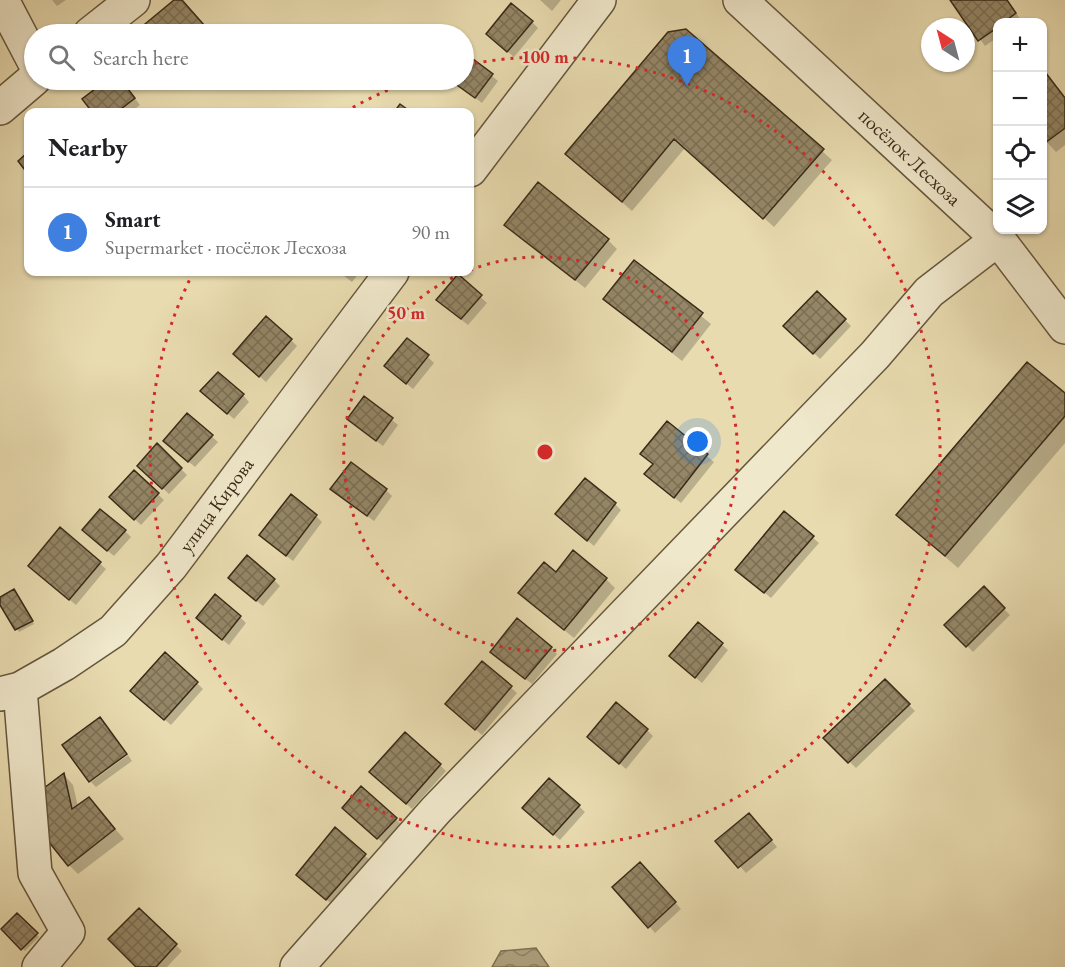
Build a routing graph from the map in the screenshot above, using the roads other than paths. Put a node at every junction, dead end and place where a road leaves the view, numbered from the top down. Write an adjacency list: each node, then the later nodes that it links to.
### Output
1 (2, 0): 6 (street)
2 (134, 0): 5 (street)
3 (599, 0): 9 (street)
4 (740, 0): 10 (street, посёлок Лесхоза)
5 (103, 24)
6 (24, 42)
7 (24, 88): 8 (street)
8 (0, 108)
9 (474, 165)
10 (998, 239): 12 (street, посёлок Лесхоза); 15 (street)
11 (389, 276): 13 (street, улица Кирова)
12 (1065, 327)
13 (10, 692): 14 (street)
14 (39, 967)
15 (297, 967)

